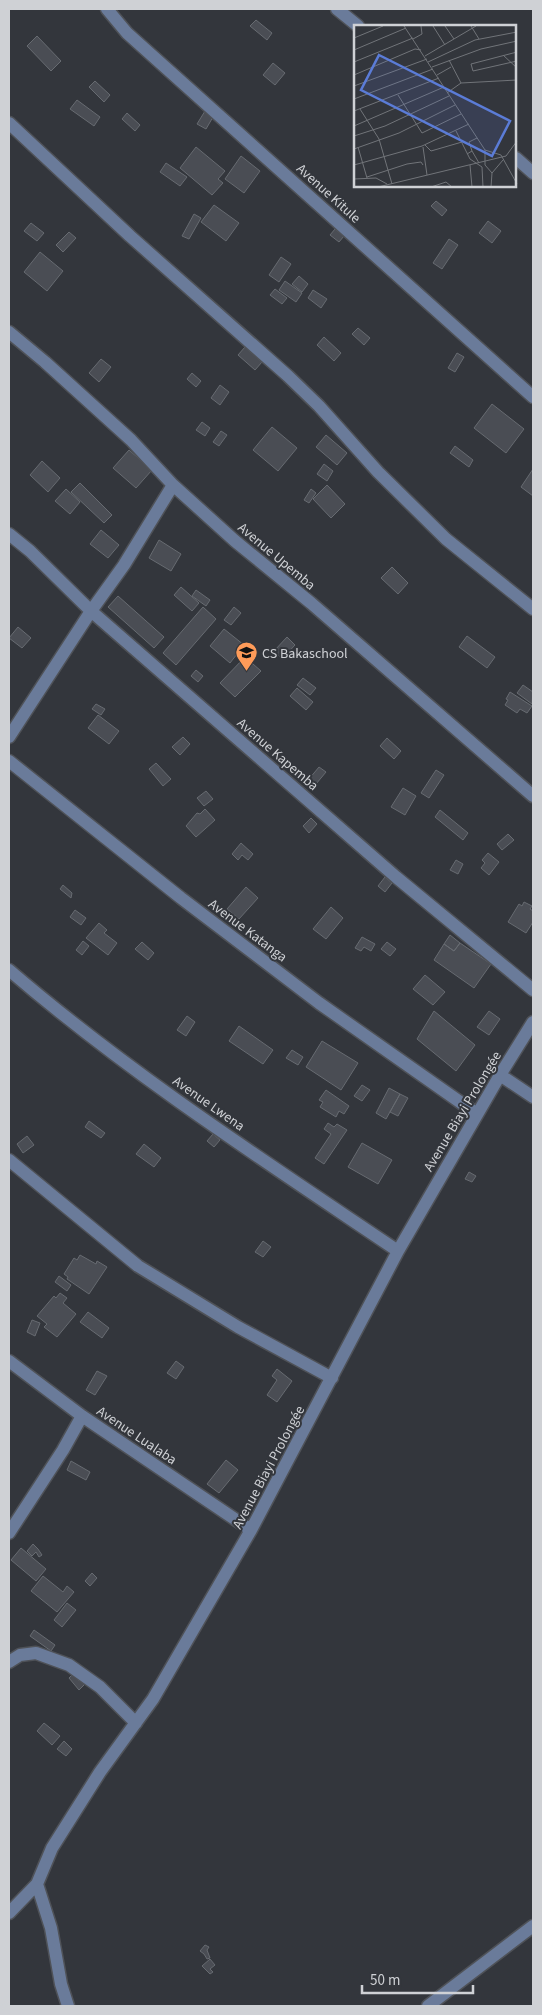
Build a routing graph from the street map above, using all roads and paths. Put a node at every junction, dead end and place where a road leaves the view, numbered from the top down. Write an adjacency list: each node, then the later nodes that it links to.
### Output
1 (107, 9): 8 (street, Avenue Kitule)
2 (337, 9): 3 (street)
3 (357, 25)
4 (9, 123): 11 (street)
5 (517, 159): 6 (street)
6 (533, 173)
7 (9, 332): 9 (street, Avenue Upemba)
8 (533, 397)
9 (173, 485): 12 (street); 15 (street, Avenue Upemba)
10 (9, 534): 12 (street, Avenue Kapemba)
11 (533, 609)
12 (92, 611): 13 (street); 17 (street, Avenue Kapemba)
13 (9, 737)
14 (9, 760): 21 (street, Avenue Katanga)
15 (533, 796)
16 (9, 970): 23 (street, Avenue Lwena)
17 (533, 990)
18 (533, 1022): 19 (street, Avenue Biayi Prolongée)
19 (500, 1075): 20 (street); 21 (street, Avenue Biayi Prolongée)
20 (533, 1097)
21 (478, 1114): 23 (street, Avenue Biayi Prolongée)
22 (9, 1160): 25 (street)
23 (398, 1251): 25 (street, Avenue Biayi Prolongée)
24 (9, 1361): 26 (street, Avenue Lualaba)
25 (332, 1378): 27 (street, Avenue Biayi Prolongée)
26 (82, 1416): 27 (street, Avenue Lualaba); 28 (street)
27 (251, 1530): 30 (street, Avenue Biayi Prolongée)
28 (9, 1533)
29 (9, 1662): 30 (street)
30 (136, 1723): 31 (street, Avenue Biayi Prolongée)
31 (37, 1884): 32 (street, Avenue Biayi Prolongée); 34 (street)
32 (9, 1913)
33 (533, 1926): 35 (street)
34 (68, 2006)
35 (428, 2006)

